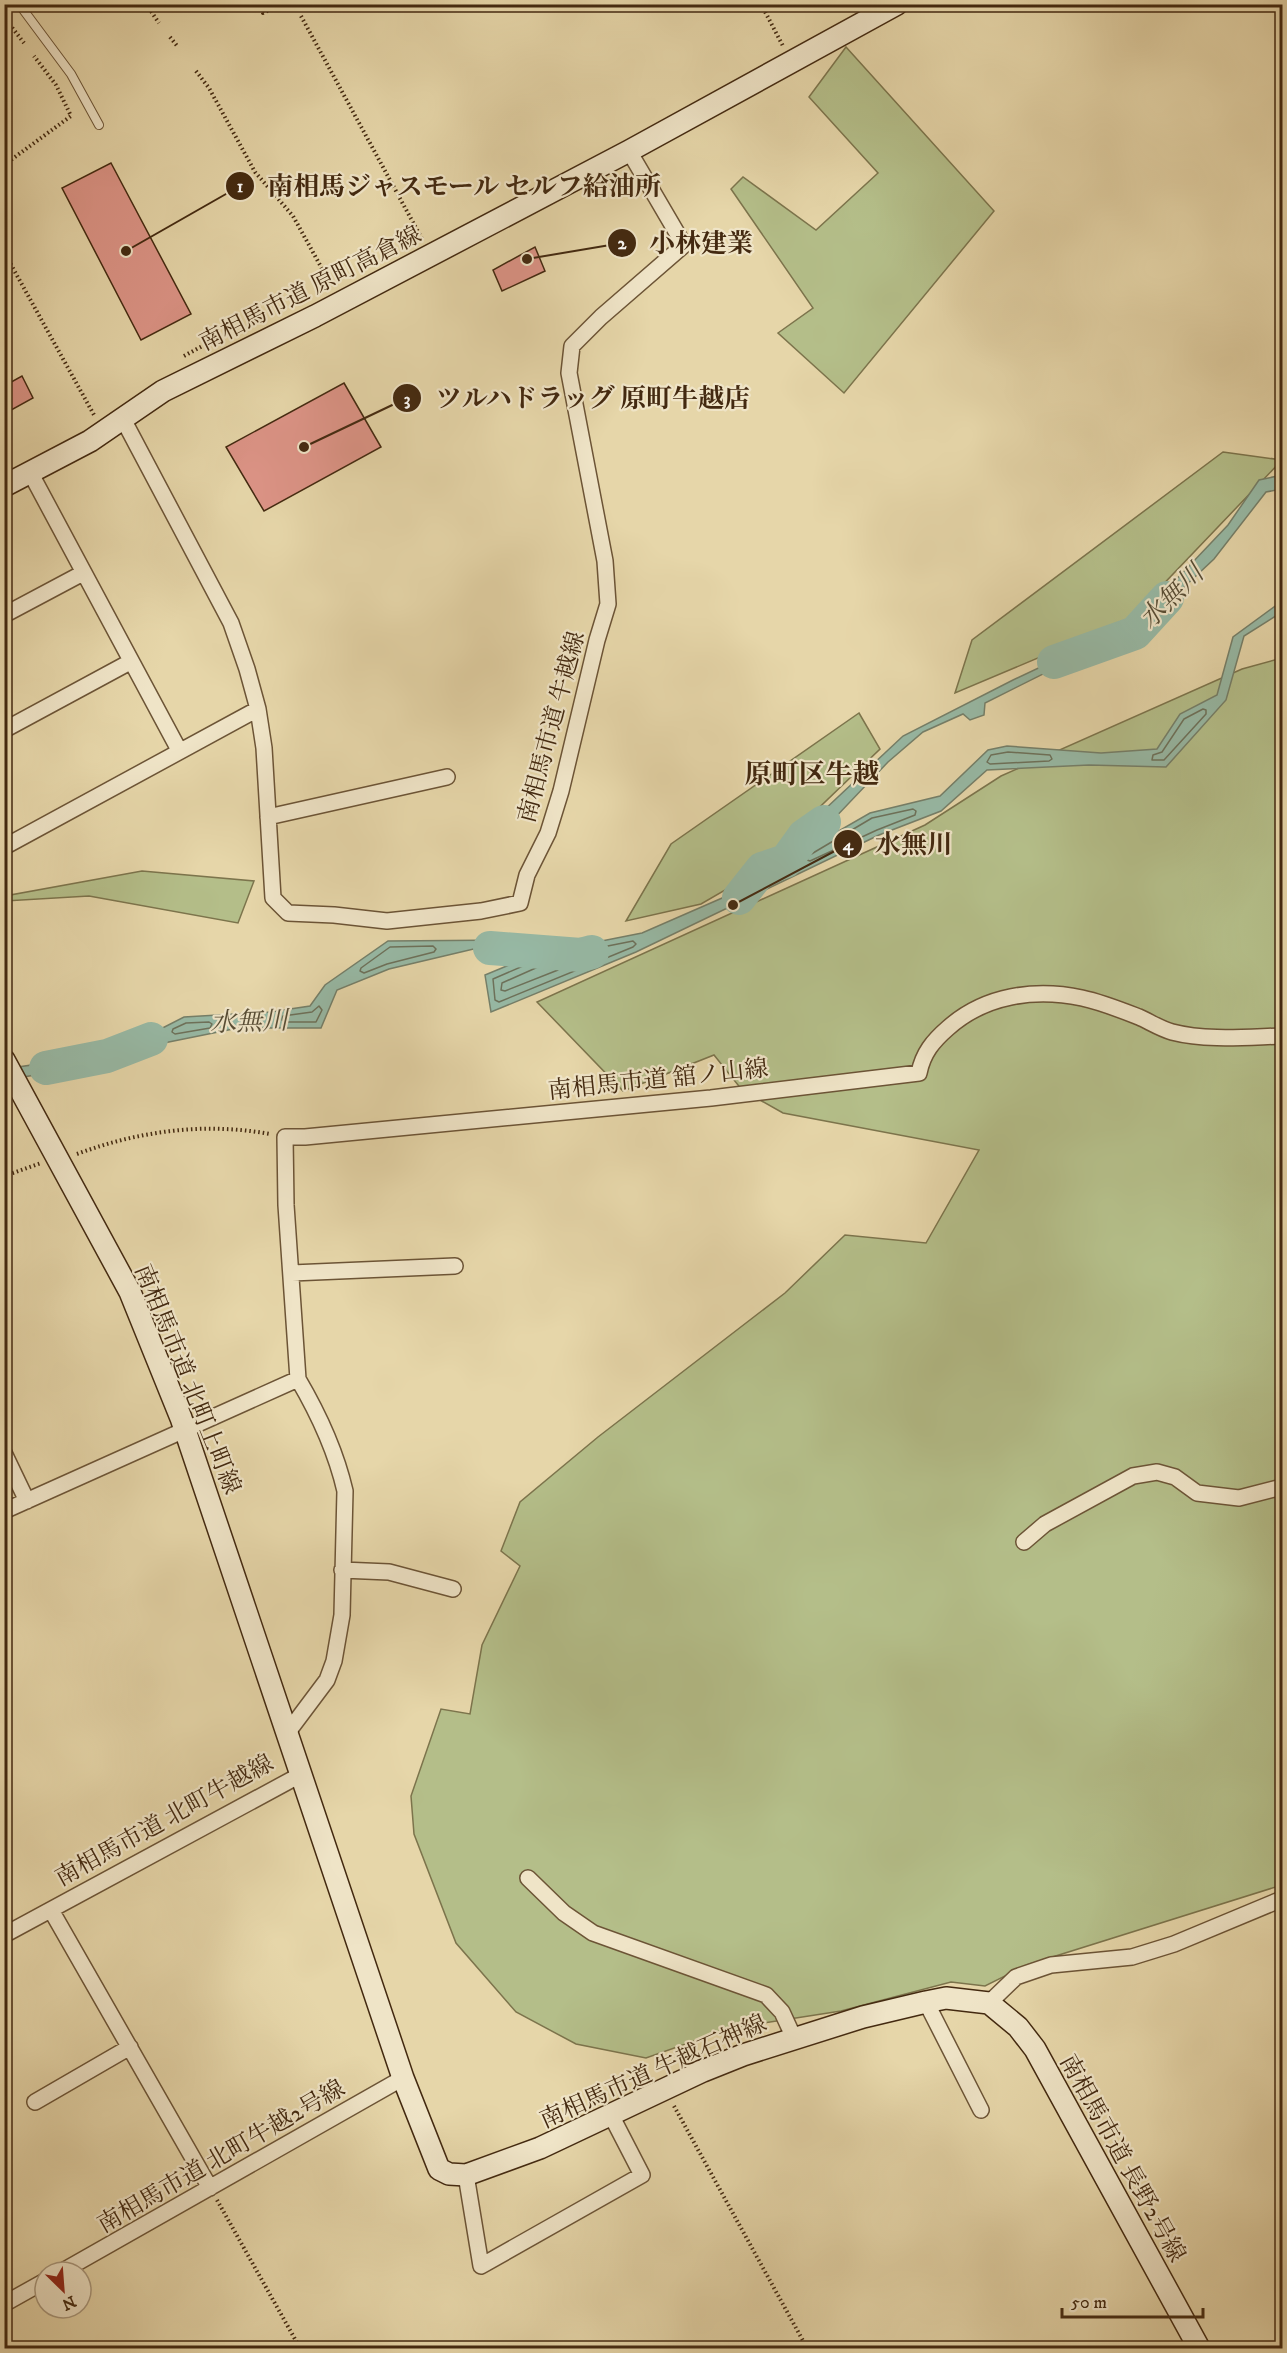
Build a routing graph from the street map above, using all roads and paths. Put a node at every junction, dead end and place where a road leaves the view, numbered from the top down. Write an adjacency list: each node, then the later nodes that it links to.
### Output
1 (20, 4): 16 (lane)
2 (146, 4): 9 (path)
3 (259, 4): 4 (path)
4 (282, 4)
5 (760, 4): 14 (path)
6 (897, 4): 14 (street, 南相馬市道 原町高倉線)
7 (301, 16): 19 (path)
8 (4, 17): 11 (path)
9 (159, 23)
10 (170, 37): 12 (path)
11 (24, 43)
12 (178, 48)
13 (34, 56): 18 (path)
14 (792, 61): 17 (street, 南相馬市道 原町高倉線)
15 (196, 71): 21 (path)
16 (99, 125)
17 (629, 151): 22 (street, 南相馬市道 原町高倉線); 33 (street, 南相馬市道 牛越線)
18 (4, 165)
19 (422, 239)
20 (4, 252): 23 (path)
21 (331, 285)
22 (123, 419): 24 (street, 南相馬市道 原町高倉線); 29 (street, 南相馬市道 牛越線)
23 (98, 421)
24 (30, 472): 25 (street, 南相馬市道 原町高倉線); 26 (street)
25 (4, 486)
26 (83, 573): 27 (street); 28 (street)
27 (4, 615)
28 (130, 662): 30 (street); 31 (street)
29 (258, 709): 31 (street); 33 (street, 南相馬市道 牛越線)
30 (4, 730)
31 (179, 750): 34 (street)
32 (447, 777): 33 (street)
33 (268, 817)
34 (4, 847)
35 (1282, 1036): 37 (street, 南相馬市道 舘ノ山線)
36 (4, 1060): 38 (street, 南相馬市道 北町上町線)
37 (285, 1137): 38 (path); 41 (street, 南相馬市道 北町牛越線)
38 (57, 1156): 39 (path); 43 (street, 南相馬市道 北町上町線)
39 (4, 1176)
40 (455, 1266): 41 (street)
41 (292, 1273): 42 (street, 南相馬市道 北町牛越線)
42 (298, 1379): 43 (street); 49 (street, 南相馬市道 北町牛越線)
43 (186, 1431): 46 (street); 51 (street, 南相馬市道 北町上町線)
44 (4, 1453): 46 (street)
45 (1282, 1487): 48 (street)
46 (27, 1501): 47 (street)
47 (4, 1511)
48 (1024, 1542)
49 (342, 1570): 50 (street); 51 (street, 南相馬市道 北町牛越線)
50 (453, 1589)
51 (288, 1732): 52 (street, 南相馬市道 北町牛越線)
52 (302, 1774): 55 (street, 南相馬市道 北町牛越線); 61 (street)
53 (528, 1878): 59 (street)
54 (1282, 1899): 58 (street)
55 (51, 1910): 56 (street, 南相馬市道 北町牛越線); 60 (street)
56 (4, 1935)
57 (926, 2002): 58 (street, 南相馬市道 牛越石神線); 59 (street, 南相馬市道 牛越石神線); 64 (street)
58 (989, 2003): 73 (street, 南相馬市道 長野2号線)
59 (794, 2038): 62 (street, 南相馬市道 牛越石神線)
60 (130, 2047): 63 (street); 67 (street)
61 (403, 2078): 66 (street); 67 (street, 南相馬市道 北町牛越2号線)
62 (665, 2090): 65 (street, 南相馬市道 牛越石神線); 72 (path)
63 (35, 2102)
64 (981, 2110)
65 (611, 2115): 66 (street, 南相馬市道 牛越石神線); 66 (street)
66 (466, 2175)
67 (210, 2188): 68 (street, 南相馬市道 北町牛越2号線); 71 (path)
68 (83, 2260)
69 (33, 2288): 70 (street)
70 (4, 2304)
71 (300, 2349)
72 (807, 2349)
73 (1199, 2349)

